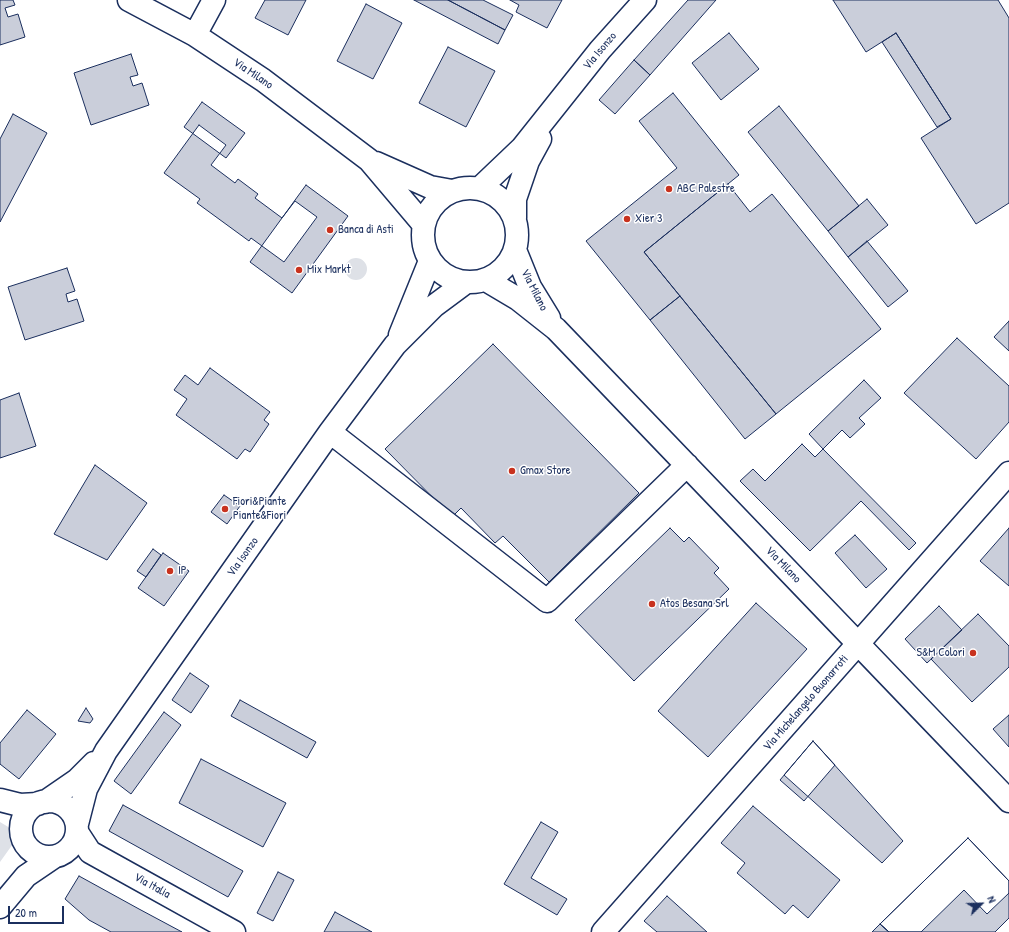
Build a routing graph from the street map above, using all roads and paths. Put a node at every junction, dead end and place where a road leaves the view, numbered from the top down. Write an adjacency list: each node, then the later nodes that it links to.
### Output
1 (129, 0): 4 (street, Via Milano)
2 (214, 0): 4 (street)
3 (645, 0): 5 (street, Via Isonzo)
4 (195, 35): 6 (street, Via Milano)
5 (558, 104): 7 (street, Via Isonzo); 9 (street, Via Isonzo)
6 (369, 160): 8 (street, Via Milano); 10 (street, Via Milano)
7 (480, 188): 8 (street); 9 (street)
8 (452, 191): 10 (street)
9 (514, 218): 11 (street)
10 (424, 224): 12 (street)
11 (515, 250): 13 (street); 15 (street, Via Milano)
12 (430, 261): 14 (street); 16 (street, Via Isonzo)
13 (486, 280): 14 (street); 15 (street, Via Milano)
14 (465, 283): 16 (street, Via Isonzo)
15 (556, 329): 18 (street, Via Milano)
16 (395, 345): 17 (street, Via Isonzo)
17 (330, 432): 18 (street); 21 (street, Via Isonzo)
18 (687, 465): 20 (street, Via Milano)
19 (1009, 473): 20 (street, Via Michelangelo Buonarroti)
20 (858, 644): 23 (street, Via Milano); 30 (street, Via Michelangelo Buonarroti)
21 (106, 751): 24 (street, Via Isonzo); 25 (street, Via Isonzo)
22 (0, 800): 24 (street); 26 (street)
23 (1009, 801)
24 (41, 803): 25 (street); 26 (street)
25 (77, 828): 27 (street); 29 (street, Via Italia)
26 (22, 832): 27 (street); 28 (street)
27 (54, 857): 28 (street)
28 (1, 906)
29 (234, 932)
30 (604, 932)

